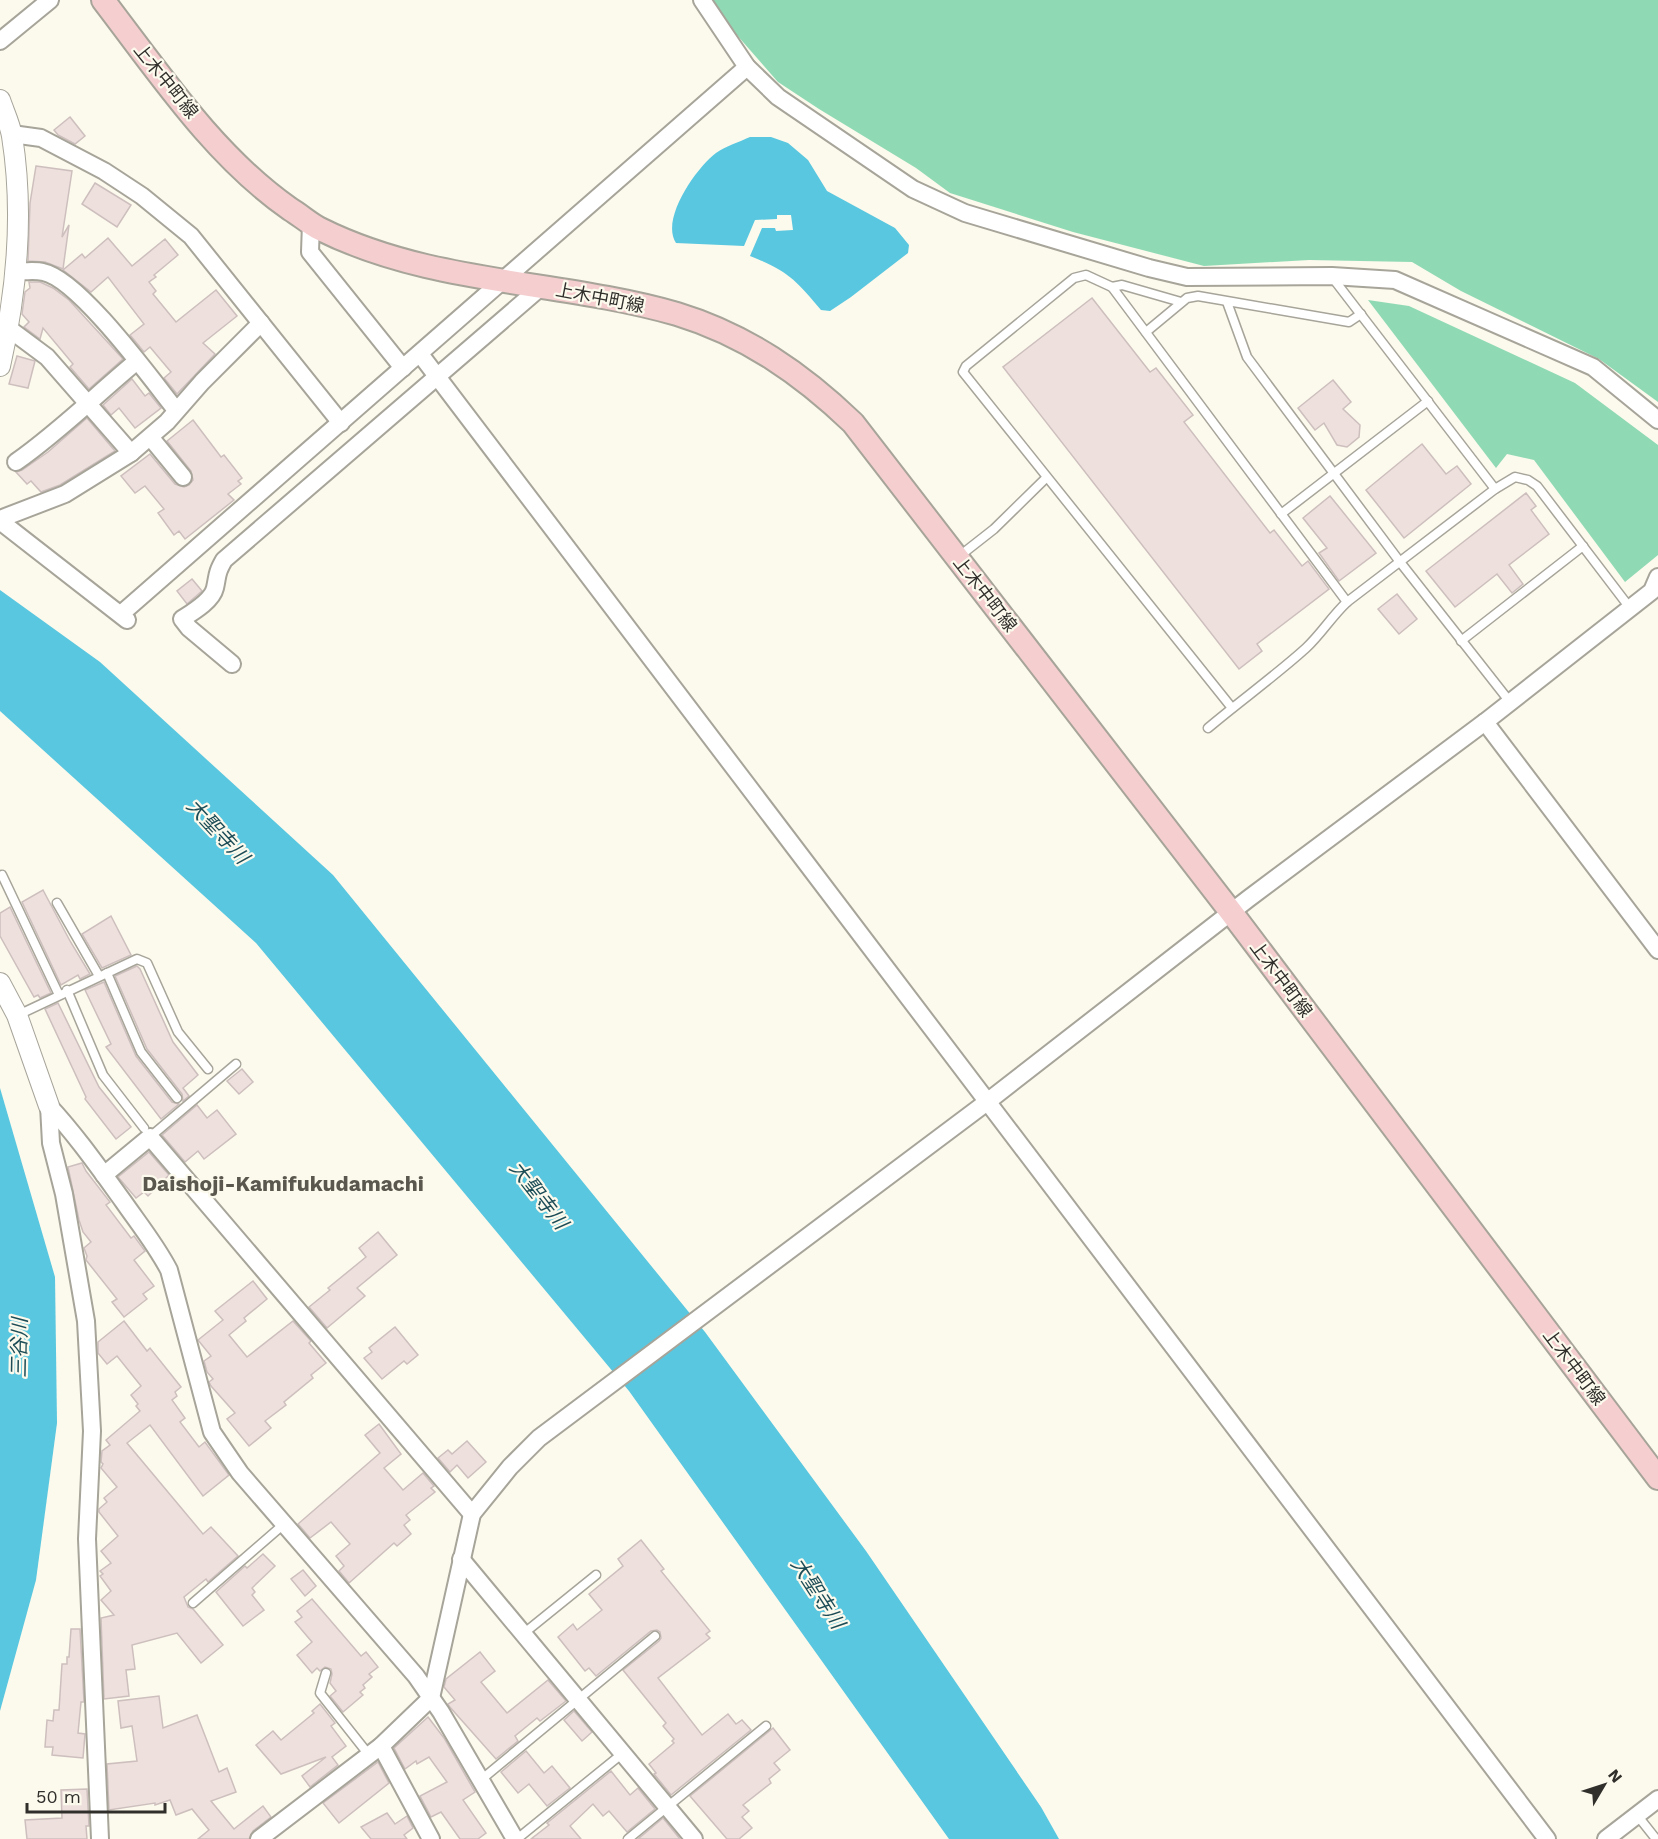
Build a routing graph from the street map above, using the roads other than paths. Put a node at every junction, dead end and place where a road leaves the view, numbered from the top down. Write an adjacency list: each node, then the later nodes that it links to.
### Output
1 (50, 0): 4 (street)
2 (103, 0): 8 (main road, 上木中町線)
3 (702, 0): 5 (street)
4 (0, 41)
5 (747, 67): 9 (street); 11 (street)
6 (0, 102): 7 (street)
7 (12, 134): 10 (street); 17 (street)
8 (311, 223): 11 (main road, 上木中町線); 23 (street)
9 (1332, 276): 16 (lane); 28 (street)
10 (10, 277): 18 (street); 21 (street)
11 (502, 282): 13 (main road, 上木中町線); 20 (street)
12 (1112, 286): 14 (lane); 19 (lane); 35 (lane)
13 (541, 287): 24 (street); 40 (main road, 上木中町線)
14 (1181, 302): 15 (lane); 19 (lane)
15 (1227, 302): 16 (lane); 33 (lane)
16 (1361, 314): 25 (lane)
17 (261, 323): 27 (street); 29 (street)
18 (8, 328): 22 (street); 26 (street)
19 (1146, 332): 37 (lane)
20 (420, 354): 23 (street); 24 (street)
21 (137, 361): 26 (street); 27 (street)
22 (0, 366)
23 (403, 368): 29 (street)
24 (437, 378): 46 (street); 62 (street)
25 (1428, 401): 33 (lane); 36 (lane)
26 (88, 402): 31 (street); 32 (street)
27 (176, 410): 30 (street)
28 (1658, 420)
29 (341, 423): 38 (street)
30 (151, 438): 31 (street); 34 (street)
31 (131, 453): 38 (street)
32 (16, 462)
33 (1334, 474): 37 (lane); 41 (lane)
34 (183, 477)
35 (1046, 478): 40 (lane); 48 (lane)
36 (1496, 489): 39 (lane); 41 (lane)
37 (1281, 514): 43 (lane)
38 (0, 520)
39 (1583, 546): 44 (lane); 45 (lane)
40 (957, 558): 53 (main road, 上木中町線)
41 (1400, 562): 43 (lane); 45 (lane)
42 (1656, 588): 44 (street)
43 (1347, 602): 48 (lane)
44 (1630, 608): 47 (street)
45 (1461, 641): 47 (lane)
46 (232, 664)
47 (1510, 702): 49 (street)
48 (1232, 708): 50 (lane)
49 (1485, 722): 53 (street); 54 (street)
50 (1208, 728)
51 (2, 875): 57 (lane)
52 (57, 903): 55 (lane)
53 (1231, 912): 62 (street); 66 (main road, 上木中町線)
54 (1658, 950)
55 (103, 975): 57 (lane); 60 (lane); 61 (lane)
56 (0, 983): 58 (street)
57 (63, 993): 58 (lane); 64 (lane)
58 (17, 1015): 63 (street)
59 (236, 1064): 64 (lane)
60 (208, 1069)
61 (177, 1098)
62 (987, 1102): 67 (street); 90 (street)
63 (49, 1106): 65 (street); 85 (street)
64 (147, 1132): 65 (street); 67 (street)
65 (105, 1175): 68 (street)
66 (1658, 1478)
67 (472, 1514): 69 (street)
68 (284, 1524): 71 (lane); 75 (street)
69 (461, 1559): 72 (street); 75 (street)
70 (596, 1575): 72 (lane)
71 (193, 1603)
72 (523, 1634): 76 (street)
73 (655, 1636): 76 (lane)
74 (326, 1673): 78 (lane)
75 (431, 1698): 78 (street); 80 (street)
76 (579, 1701): 79 (street); 80 (lane)
77 (766, 1726): 82 (lane)
78 (375, 1750): 86 (street); 87 (street)
79 (623, 1754): 82 (street); 84 (lane)
80 (482, 1779): 84 (street)
81 (1658, 1799): 83 (street)
82 (668, 1807): 88 (lane); 89 (street)
83 (1637, 1815): 91 (street); 92 (lane)
84 (513, 1838)
85 (100, 1839)
86 (259, 1839)
87 (431, 1839)
88 (628, 1839)
89 (694, 1839)
90 (1547, 1839)
91 (1606, 1839)
92 (1656, 1839)

